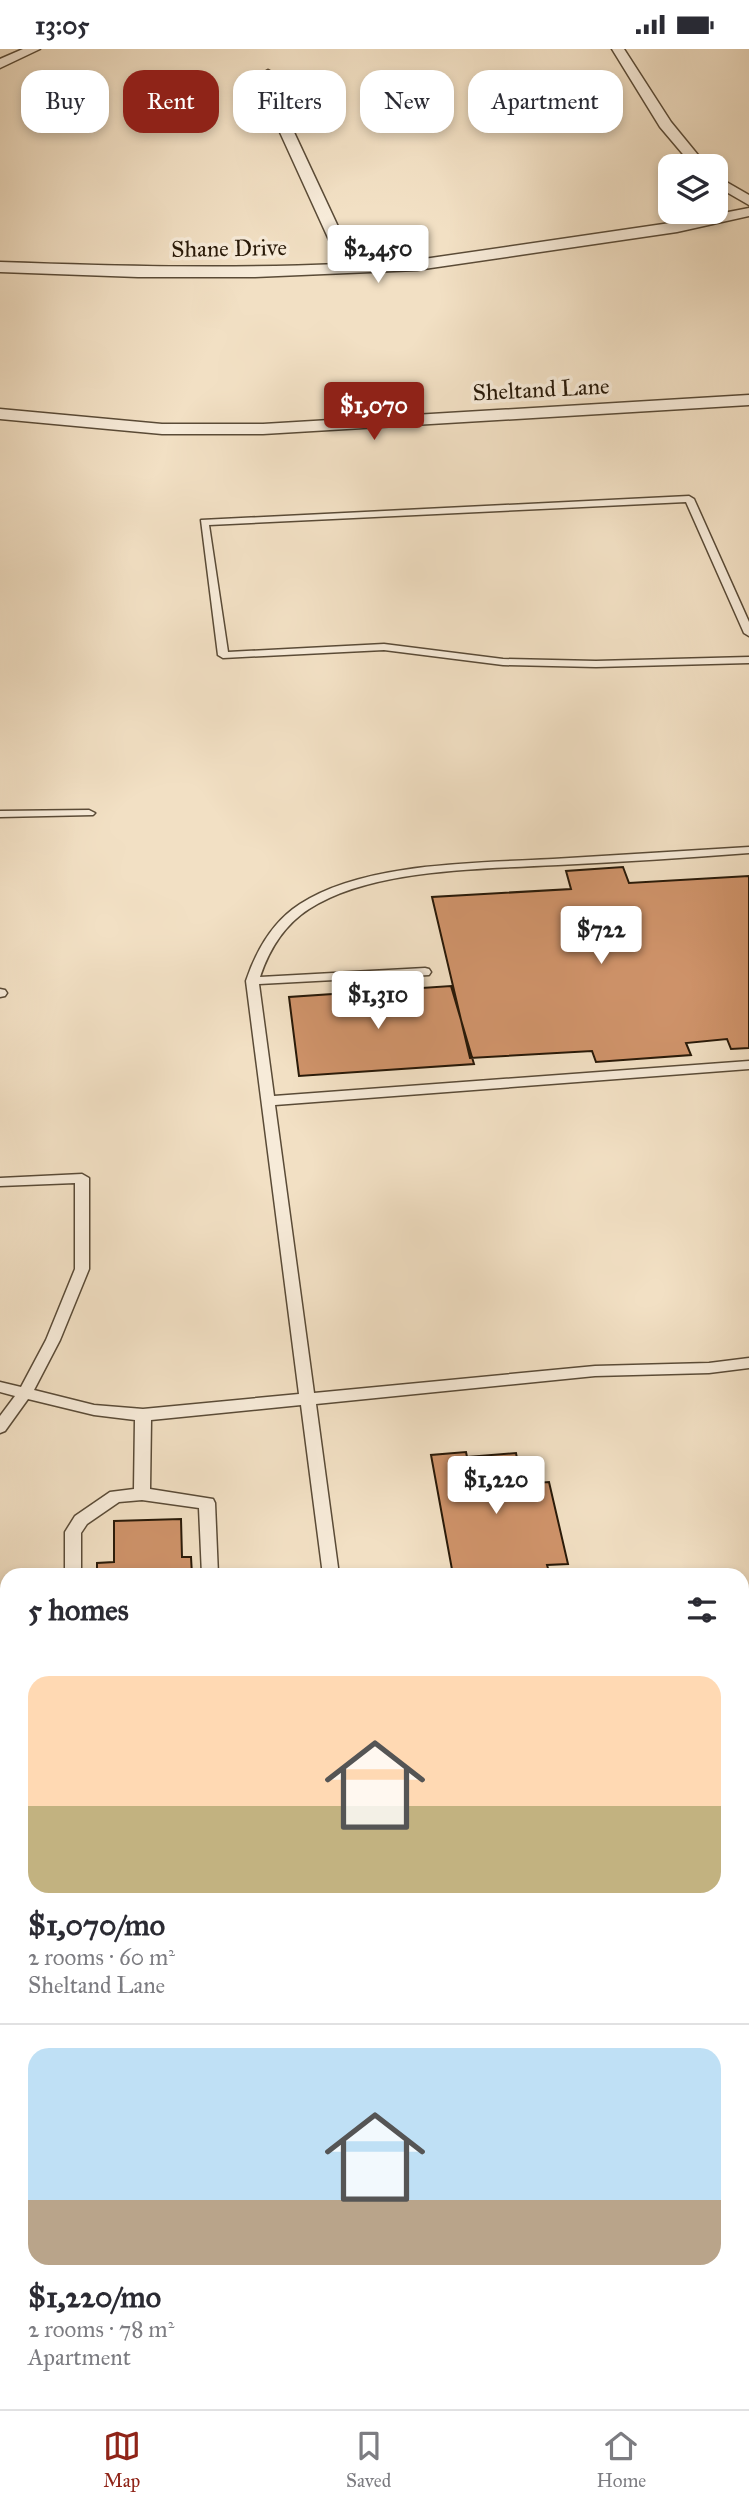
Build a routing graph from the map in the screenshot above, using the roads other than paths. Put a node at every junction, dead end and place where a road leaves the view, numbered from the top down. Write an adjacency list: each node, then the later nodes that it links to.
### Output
1 (34, 49): 3 (street)
2 (618, 49): 5 (street)
3 (0, 64)
4 (287, 133): 10 (street)
5 (690, 154)
6 (728, 188): 7 (street)
7 (749, 201)
8 (749, 212): 10 (street, Shane Drive)
9 (0, 267): 10 (street, Shane Drive)
10 (350, 268)
11 (749, 400): 12 (street, Sheltand Lane)
12 (0, 414)
13 (749, 633): 14 (lane)
14 (749, 660)
15 (89, 813): 16 (lane)
16 (0, 814)
17 (749, 850): 19 (lane)
18 (425, 972): 19 (lane)
19 (251, 981): 21 (lane)
20 (749, 1065): 21 (lane)
21 (267, 1101): 26 (lane)
22 (0, 1182): 25 (lane)
23 (749, 1363): 26 (lane)
24 (0, 1387): 25 (lane)
25 (25, 1393): 27 (lane); 28 (lane)
26 (307, 1399): 27 (lane); 32 (lane)
27 (143, 1415): 29 (lane)
28 (0, 1427)
29 (142, 1494): 30 (lane); 31 (lane)
30 (73, 1568)
31 (210, 1568)
32 (330, 1568)

